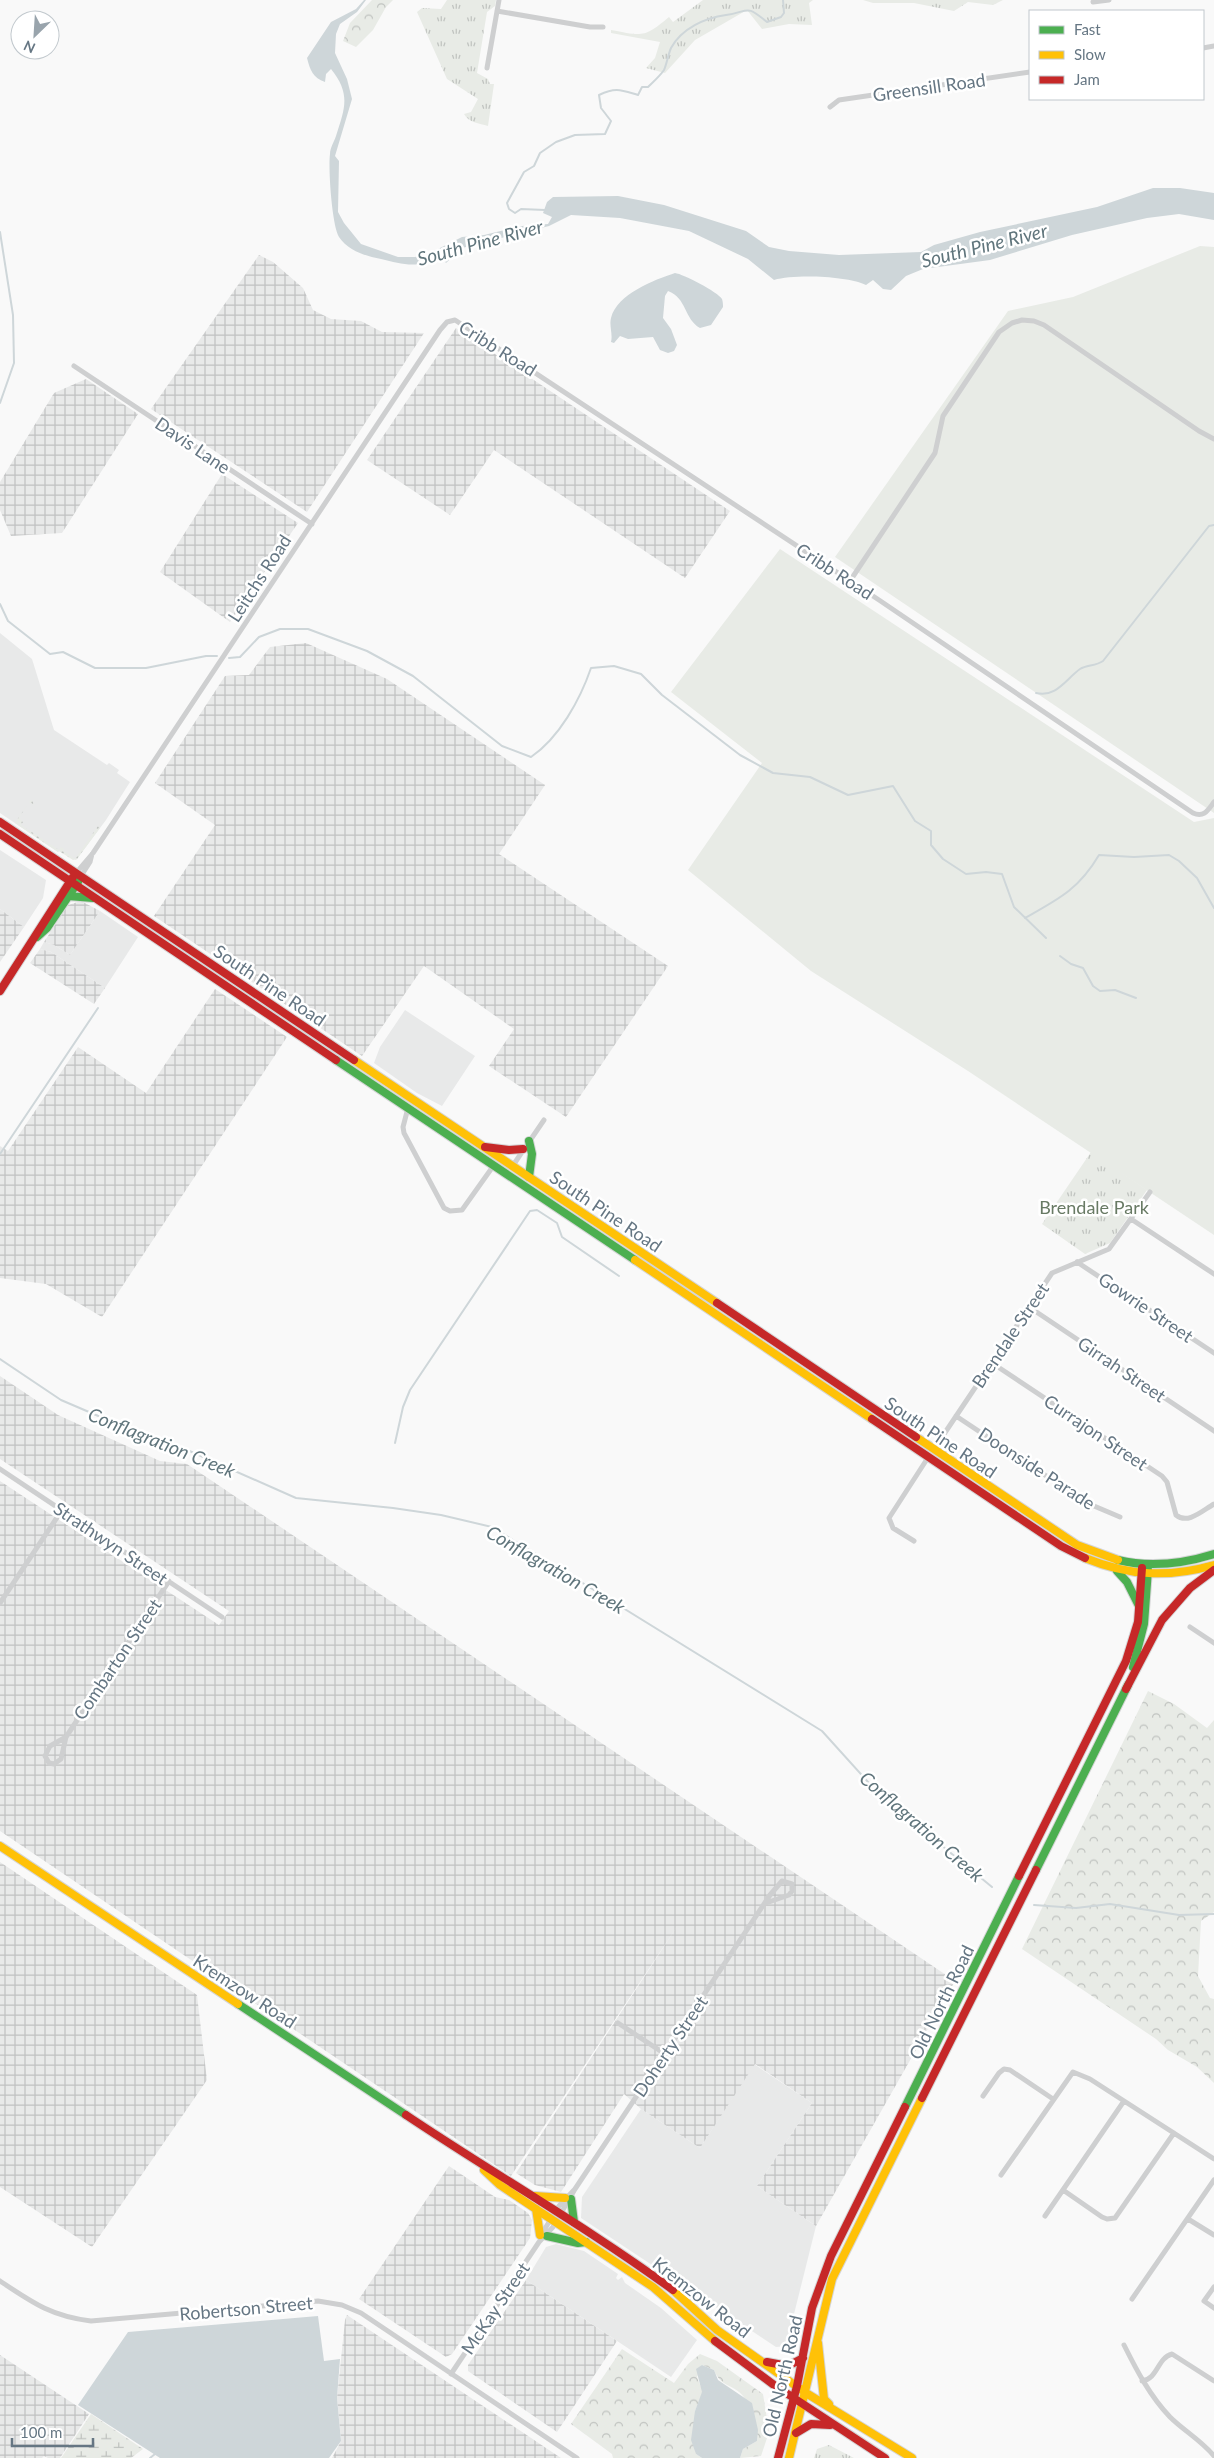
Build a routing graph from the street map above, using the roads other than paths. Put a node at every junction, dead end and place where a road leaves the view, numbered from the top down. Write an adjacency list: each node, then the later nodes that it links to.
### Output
1 (499, 0): 4 (street)
2 (1109, 0): 3 (street)
3 (1093, 2)
4 (497, 11): 5 (street); 6 (street)
5 (603, 27)
6 (487, 68)
7 (1029, 72): 8 (street, Greensill Road)
8 (830, 107)
9 (451, 321): 12 (street, Leitchs Road); 13 (street, Cribb Road)
10 (74, 366): 12 (street, Davis Lane)
11 (1214, 439): 13 (street)
12 (312, 524): 17 (street, Leitchs Road)
13 (850, 581): 14 (street, Cribb Road)
14 (1214, 802)
15 (0, 822): 17 (main road, South Pine Road)
16 (0, 834): 18 (main road, South Pine Road)
17 (79, 874): 18 (main road, Leitchs Road); 22 (main road, South Pine Road)
18 (73, 882): 19 (main road, Leitchs Road); 20 (main road, South Pine Road); 21 (main road, Leitchs Road)
19 (68, 896): 20 (main road); 21 (main road, Leitchs Road)
20 (97, 898): 23 (main road, South Pine Road)
21 (34, 940): 24 (main road, Leitchs Road)
22 (210, 963): 23 (main road); 25 (main road, South Pine Road)
23 (205, 971): 26 (main road, South Pine Road)
24 (0, 991)
25 (299, 1022): 26 (main road); 30 (main road, South Pine Road)
26 (293, 1030): 27 (main road, South Pine Road)
27 (408, 1108): 32 (main road, South Pine Road); 32 (street)
28 (544, 1120): 29 (street)
29 (529, 1141): 31 (street); 35 (main road)
30 (485, 1147): 31 (main road); 33 (main road, South Pine Road)
31 (523, 1149): 33 (street)
32 (494, 1165): 34 (main road, South Pine Road)
33 (512, 1166): 34 (street); 35 (main road, South Pine Road)
34 (507, 1174): 46 (main road, South Pine Road)
35 (529, 1177): 45 (main road, South Pine Road)
36 (1150, 1192): 37 (street, Brendale Street)
37 (1131, 1220): 38 (street, Brendale Street); 39 (street)
38 (1077, 1262): 40 (street, Brendale Street); 41 (street, Gowrie Street)
39 (1214, 1274)
40 (1029, 1307): 42 (street, Brendale Street); 44 (street, Girrah Street)
41 (1214, 1353)
42 (992, 1363): 43 (street, Brendale Street); 48 (street, Currajon Street)
43 (956, 1416): 45 (street, Brendale Street); 50 (street, Doonside Parade)
44 (1214, 1431)
45 (933, 1450): 46 (street, Brendale Street); 54 (main road, South Pine Road)
46 (928, 1457): 51 (street, Brendale Street); 56 (main road, South Pine Road)
47 (0, 1469): 49 (street, Strathwyn Street)
48 (1214, 1504)
49 (62, 1510): 58 (street, Strathwyn Street); 59 (street)
50 (1120, 1517)
51 (914, 1541)
52 (1214, 1554): 54 (main road, South Pine Road)
53 (1214, 1565): 57 (main road, South Pine Road)
54 (1145, 1566): 57 (main road, Old North Road)
55 (1214, 1570): 64 (main road)
56 (1117, 1571): 57 (main road, South Pine Road); 60 (main road)
57 (1145, 1575): 60 (main road, Old North Road); 64 (main road, Old North Road)
58 (169, 1581): 61 (street, Strathwyn Street); 65 (street, Combarton Street)
59 (0, 1603)
60 (1139, 1608): 66 (main road, Old North Road)
61 (222, 1616)
62 (1190, 1626): 63 (street)
63 (1214, 1643)
64 (1126, 1689): 67 (main road, Old North Road)
65 (66, 1737): 65 (street, Combarton Street)
66 (1059, 1798): 67 (street); 99 (main road, Old North Road)
67 (1068, 1803): 96 (main road, Old North Road)
68 (0, 1846): 77 (main road, Kremzow Road)
69 (766, 1903): 69 (street, Doherty Street); 71 (street, Doherty Street)
70 (618, 2023): 71 (street)
71 (665, 2054): 82 (street, Doherty Street)
72 (983, 2096): 73 (street)
73 (1053, 2099): 74 (street); 78 (street)
74 (1124, 2101): 75 (street); 80 (street)
75 (1174, 2133): 76 (street); 80 (street)
76 (1214, 2159)
77 (473, 2160): 81 (main road, Kremzow Road); 83 (main road, Kremzow Road)
78 (1001, 2174)
79 (1214, 2180): 86 (street)
80 (1063, 2190): 85 (street)
81 (533, 2196): 82 (main road); 84 (main road, Kremzow Road)
82 (568, 2198): 84 (street, Doherty Street); 88 (main road)
83 (536, 2209): 87 (main road, Kremzow Road); 90 (main road)
84 (559, 2212): 87 (street, McKay Street); 88 (main road, Kremzow Road)
85 (1045, 2216)
86 (1188, 2219): 89 (street); 94 (street)
87 (553, 2221): 90 (street, McKay Street); 91 (main road, Kremzow Road)
88 (574, 2222): 98 (main road, Kremzow Road)
89 (1214, 2235)
90 (542, 2238): 91 (main road); 100 (street, McKay Street)
91 (586, 2242): 105 (main road, Kremzow Road)
92 (0, 2281): 100 (street, Robertson Street)
93 (1214, 2287): 95 (street)
94 (1132, 2299)
95 (1214, 2308)
96 (818, 2334): 104 (main road, Old North Road); 107 (main road)
97 (1124, 2345): 101 (street)
98 (757, 2358): 99 (main road); 103 (main road, Kremzow Road)
99 (802, 2358): 103 (main road, Old North Road)
100 (451, 2374): 111 (street, Robertson Street)
101 (1142, 2381): 102 (street); 110 (street)
102 (1214, 2381)
103 (797, 2386): 104 (main road, Kremzow Road); 105 (main road, Old North Road)
104 (806, 2393): 106 (main road, Old North Road); 107 (main road, Kremzow Road)
105 (794, 2398): 106 (main road, Kremzow Road); 112 (main road, Old North Road)
106 (803, 2405): 108 (main road, Kremzow Road); 109 (main road, Old North Road)
107 (834, 2410): 115 (main road, Kremzow Road)
108 (832, 2425): 109 (main road); 114 (main road, Kremzow Road)
109 (796, 2433): 113 (main road, Old North Road)
110 (1214, 2456)
111 (577, 2458)
112 (778, 2458)
113 (789, 2458)
114 (885, 2458)
115 (912, 2458)

